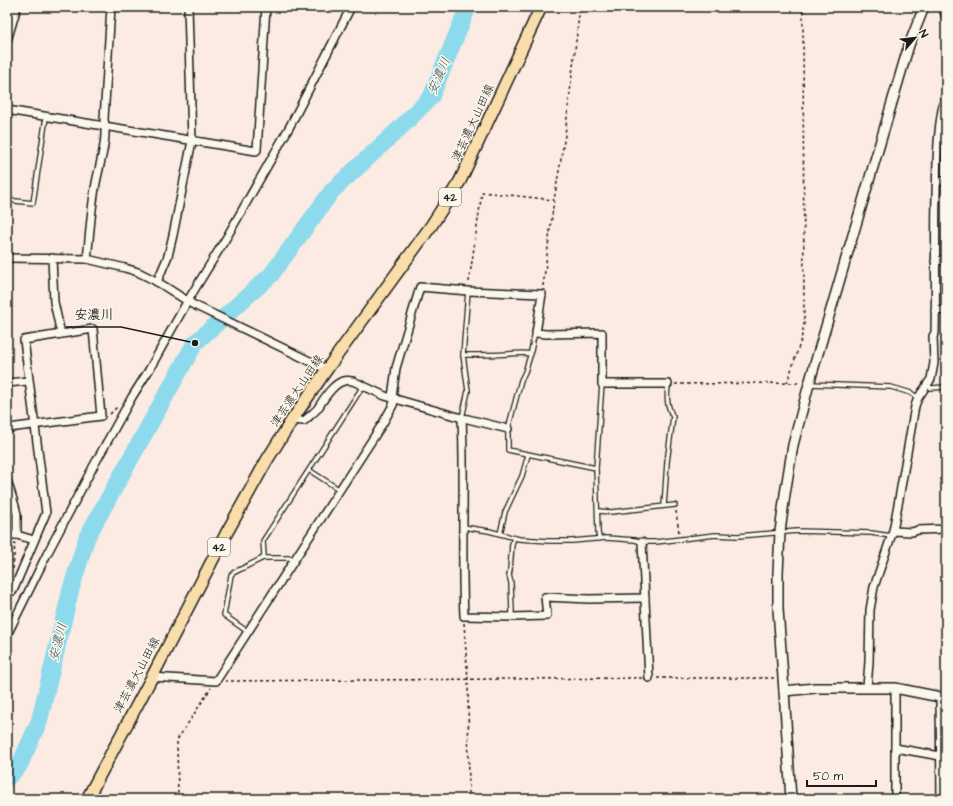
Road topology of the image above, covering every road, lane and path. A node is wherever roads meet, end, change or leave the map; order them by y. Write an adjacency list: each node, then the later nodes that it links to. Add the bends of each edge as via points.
1 (17, 7): 10 (street)
2 (111, 7): 14 (street)
3 (188, 7): 15 (street)
4 (266, 7): 15 (street, via 256,152)
5 (351, 7): 28 (street, via 290,126)
6 (541, 7): 35 (main road, 津芸濃大山田線 / 42, via 457,186 431,226)
7 (580, 7): 19 (path, via 565,135)
8 (803, 7): 38 (path, via 804,324)
9 (924, 7): 41 (street, via 909,45)
10 (7, 41)
11 (946, 92): 16 (street, via 940,122)
12 (7, 110): 13 (street)
13 (46, 117): 14 (street); 18 (lane, via 33,203)
14 (105, 127): 15 (street); 22 (street)
15 (192, 141): 25 (street, via 168,256)
16 (937, 181): 17 (street); 24 (street)
17 (946, 181)
18 (7, 200)
19 (554, 200): 26 (path, via 482,192); 27 (path)
20 (7, 258): 21 (street)
21 (52, 258): 22 (street); 32 (street, via 54,302)
22 (87, 259): 25 (street, via 138,272)
23 (946, 260): 24 (street)
24 (935, 261): 30 (street)
25 (157, 282): 28 (street)
26 (468, 291): 27 (street); 34 (lane); 45 (street, via 420,287 396,368)
27 (542, 294): 31 (street)
28 (189, 303): 35 (street); 80 (street, via 93,467)
29 (946, 310): 30 (street)
30 (935, 311): 42 (street, via 934,363)
31 (536, 333): 33 (lane); 39 (street, via 602,333)
32 (61, 334): 36 (street, via 24,340); 49 (street, via 93,329 101,416)
33 (531, 354): 34 (lane); 51 (lane)
34 (463, 355): 47 (lane, via 468,391)
35 (324, 368): 48 (main road, 津芸濃大山田線 / 42)
36 (28, 381): 37 (street); 49 (street)
37 (7, 383)
38 (787, 383): 40 (path); 41 (path)
39 (602, 384): 40 (street); 53 (lane)
40 (668, 384): 58 (lane, via 667,401 673,417)
41 (809, 384): 46 (lane, via 891,387); 62 (street, via 793,445)
42 (927, 385): 44 (lane, via 931,388); 46 (street)
43 (363, 386): 45 (street); 48 (street, via 353,381 342,381 336,384 318,408 304,421); 54 (lane)
44 (946, 387)
45 (394, 398): 47 (street); 56 (street, via 383,423)
46 (918, 398): 64 (street)
47 (462, 418): 51 (street); 60 (street)
48 (292, 420): 81 (main road, 津芸濃大山田線 / 42, via 226,532)
49 (34, 426): 50 (street); 70 (street, via 46,513)
50 (7, 429)
51 (508, 429): 52 (lane, via 508,450)
52 (528, 455): 53 (lane); 63 (lane, via 522,476 505,512)
53 (596, 468): 59 (lane)
54 (309, 470): 56 (lane); 72 (lane, via 263,541)
55 (7, 480): 66 (street, via 17,514)
56 (340, 490): 73 (street)
57 (675, 505): 58 (lane); 69 (path)
58 (664, 506): 59 (lane)
59 (598, 511): 68 (lane)
60 (462, 527): 63 (lane); 77 (street)
61 (946, 529): 64 (street)
62 (780, 532): 64 (lane); 69 (lane); 83 (street, via 778,609)
63 (500, 534): 67 (lane)
64 (892, 534): 86 (street, via 874,587 870,610)
65 (7, 535): 66 (street)
66 (16, 535): 70 (street); 74 (path, via 13,575)
67 (514, 538): 68 (lane, via 572,541); 78 (lane, via 509,575)
68 (599, 539): 71 (lane)
69 (680, 539): 71 (lane)
70 (34, 540): 74 (street)
71 (642, 542): 76 (street)
72 (263, 558): 73 (lane); 79 (lane, via 230,577 224,615)
73 (294, 560): 79 (street)
74 (15, 585): 75 (street, via 12,591)
75 (7, 591)
76 (645, 598): 78 (street, via 545,597 546,616); 82 (street)
77 (464, 616): 78 (street); 84 (path)
78 (511, 616)
79 (248, 632): 85 (street)
80 (7, 635)
81 (152, 677): 85 (street); 92 (main road, 津芸濃大山田線 / 42)
82 (649, 678): 83 (path); 84 (path)
83 (783, 678): 88 (street)
84 (468, 680): 85 (path); 94 (path)
85 (216, 681): 93 (path, via 177,740)
86 (867, 687): 87 (street); 88 (street)
87 (895, 688): 89 (street); 90 (street)
88 (784, 691): 95 (street)
89 (943, 697): 91 (street)
90 (895, 748): 91 (street); 96 (street)
91 (943, 757): 97 (street)
92 (87, 799)
93 (178, 799)
94 (469, 799)
95 (791, 799)
96 (895, 799)
97 (941, 799)

